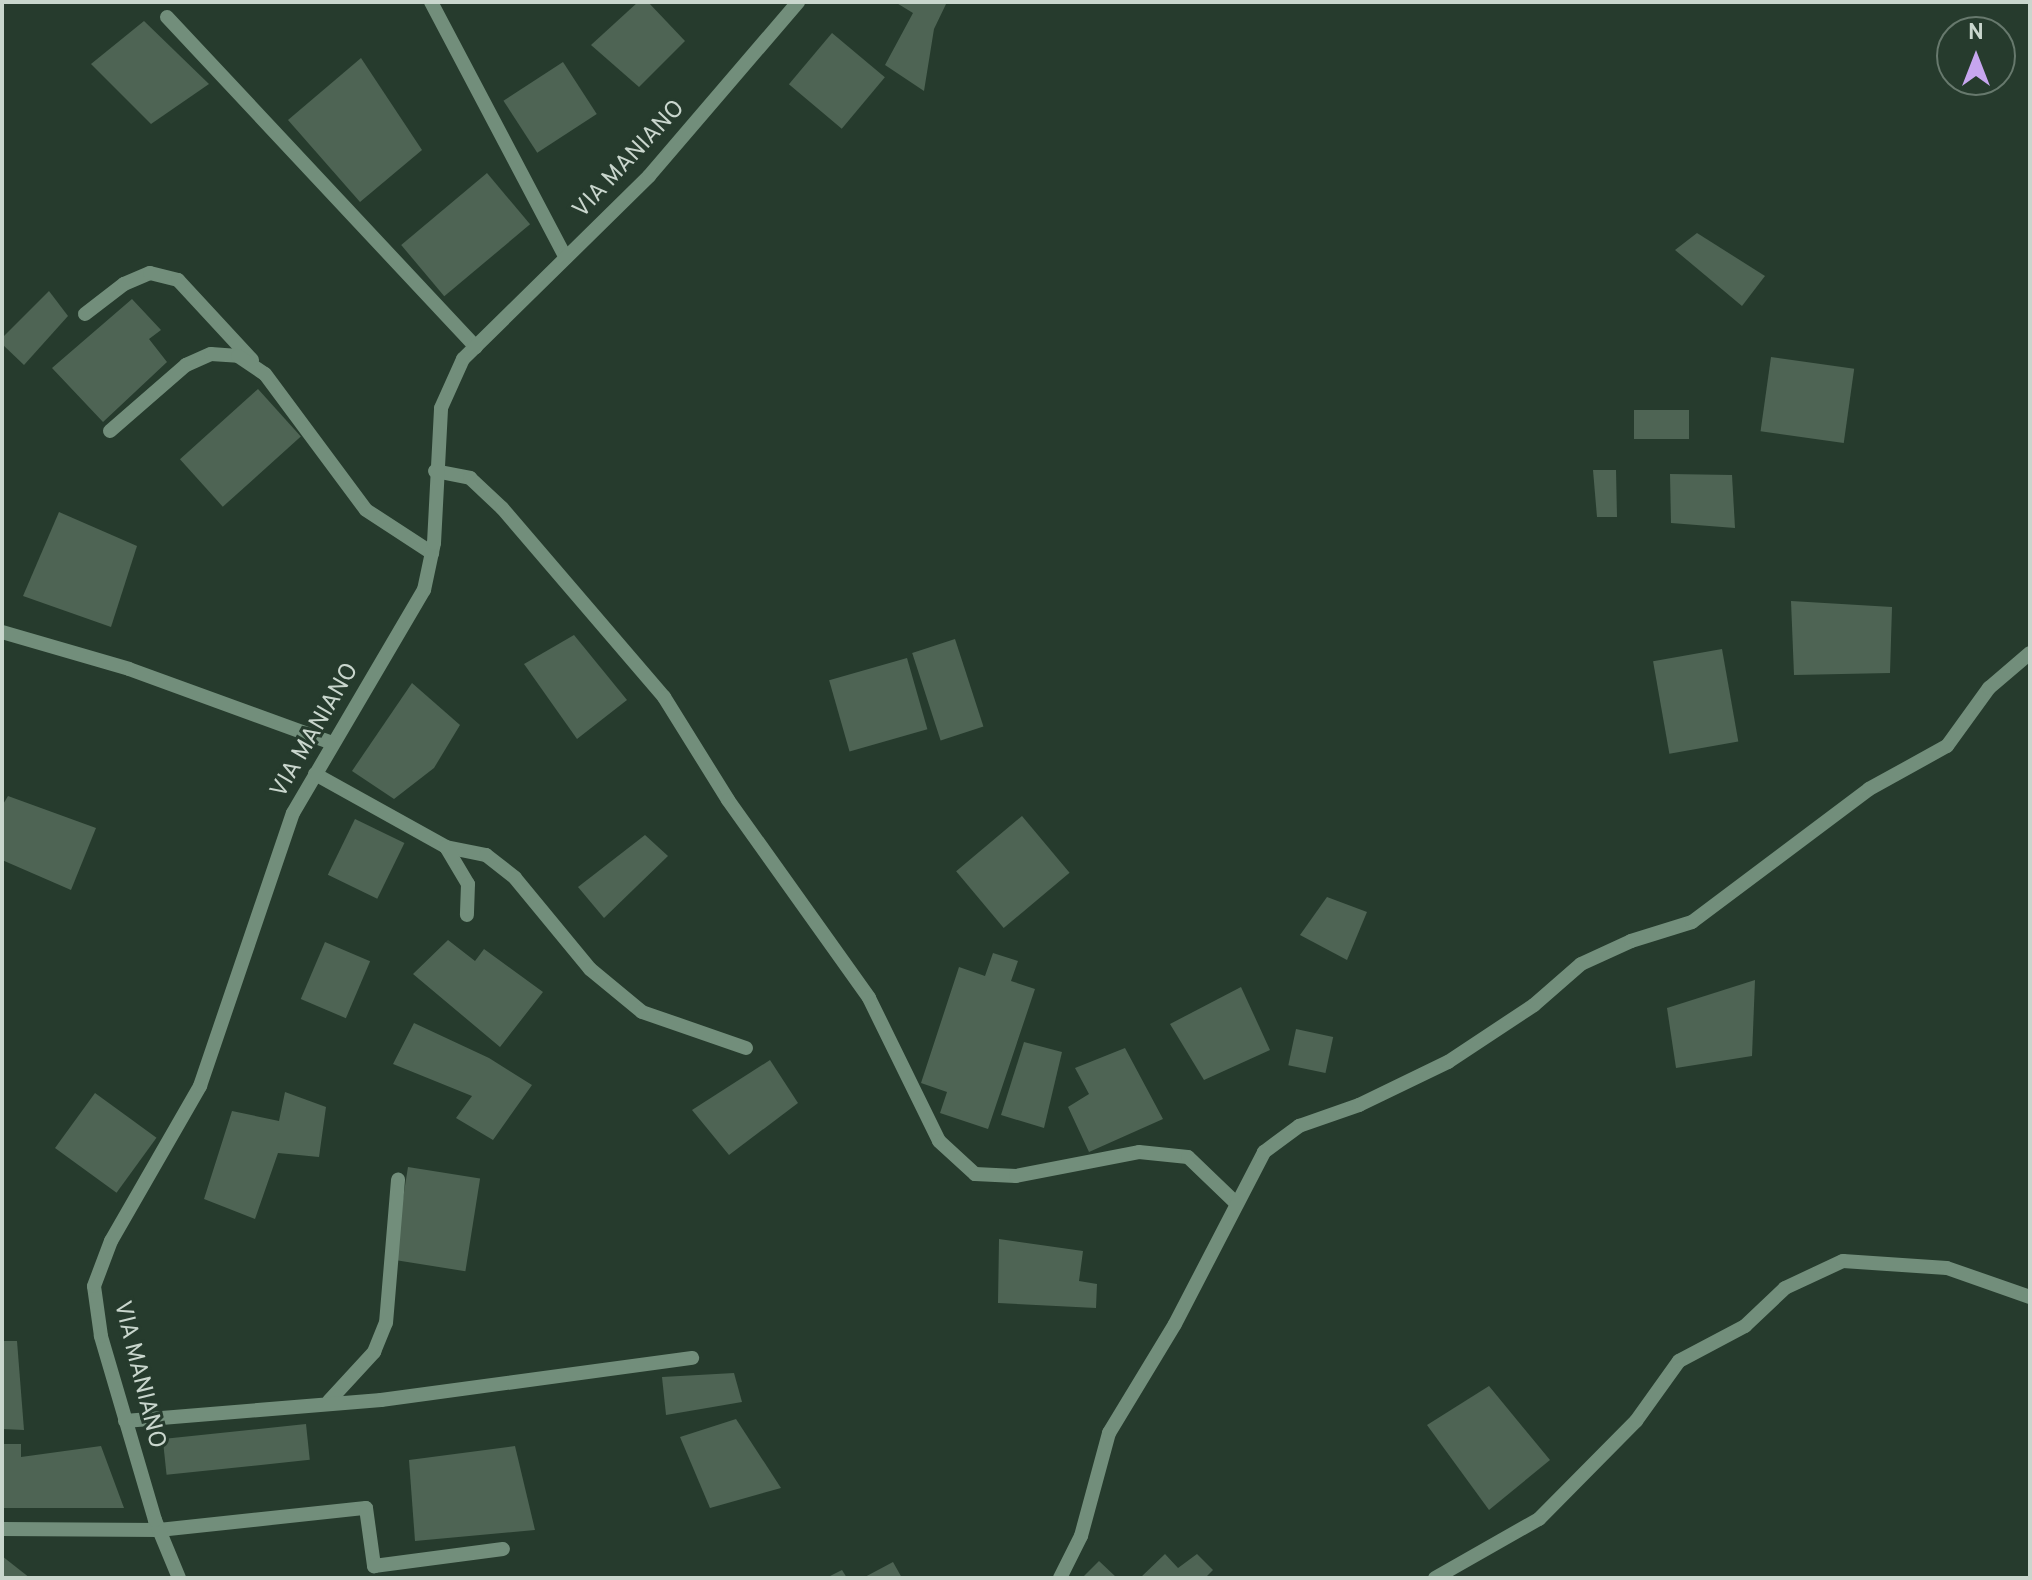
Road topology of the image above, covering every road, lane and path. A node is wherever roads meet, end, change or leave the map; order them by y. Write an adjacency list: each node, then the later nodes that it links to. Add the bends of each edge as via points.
1 (431, 2): 4 (street)
2 (798, 2): 4 (street, VIA MANIANO, via 649,176)
3 (167, 17): 6 (street)
4 (566, 258): 6 (street, VIA MANIANO)
5 (85, 314): 7 (street, via 124,284 150,273 178,280)
6 (476, 347): 9 (street, VIA MANIANO, via 463,359 441,408)
7 (265, 374): 8 (street, via 238,356 211,354 186,365); 10 (street, via 366,510)
8 (110, 431)
9 (435, 471): 10 (street, VIA MANIANO); 19 (street, via 470,478 502,508 664,697 728,800 869,998 939,1141 975,1174 1016,1176 1139,1152 1188,1157)
10 (432, 553): 13 (street, VIA MANIANO, via 424,590)
11 (2, 632): 13 (street, via 129,669)
12 (2030, 653): 19 (street, via 1989,688 1947,746 1858,797 1692,922 1581,964 1534,1005 1448,1062 1359,1105 1299,1126 1264,1152)
13 (332, 743): 14 (street, VIA MANIANO)
14 (315, 774): 15 (street); 23 (street, VIA MANIANO, via 293,813 200,1086 111,1241 94,1286 101,1336)
15 (446, 847): 16 (street, via 468,884); 17 (street, via 486,855 515,878 590,969 642,1012)
16 (467, 915)
17 (746, 1048)
18 (398, 1180): 22 (street, via 386,1323 374,1352)
19 (1236, 1203): 28 (street, via 1175,1324 1109,1433 1081,1536)
20 (2030, 1297): 29 (street, via 1947,1268 1843,1261 1800,1281 1745,1326 1679,1361 1636,1421 1539,1519)
21 (692, 1358): 22 (street, via 381,1400)
22 (329, 1401): 23 (street)
23 (125, 1421): 25 (street, VIA MANIANO)
24 (2, 1529): 25 (street)
25 (159, 1530): 26 (street, via 366,1508 374,1566); 27 (street, VIA MANIANO)
26 (503, 1549)
27 (179, 1578)
28 (1060, 1578)
29 (1435, 1578)

